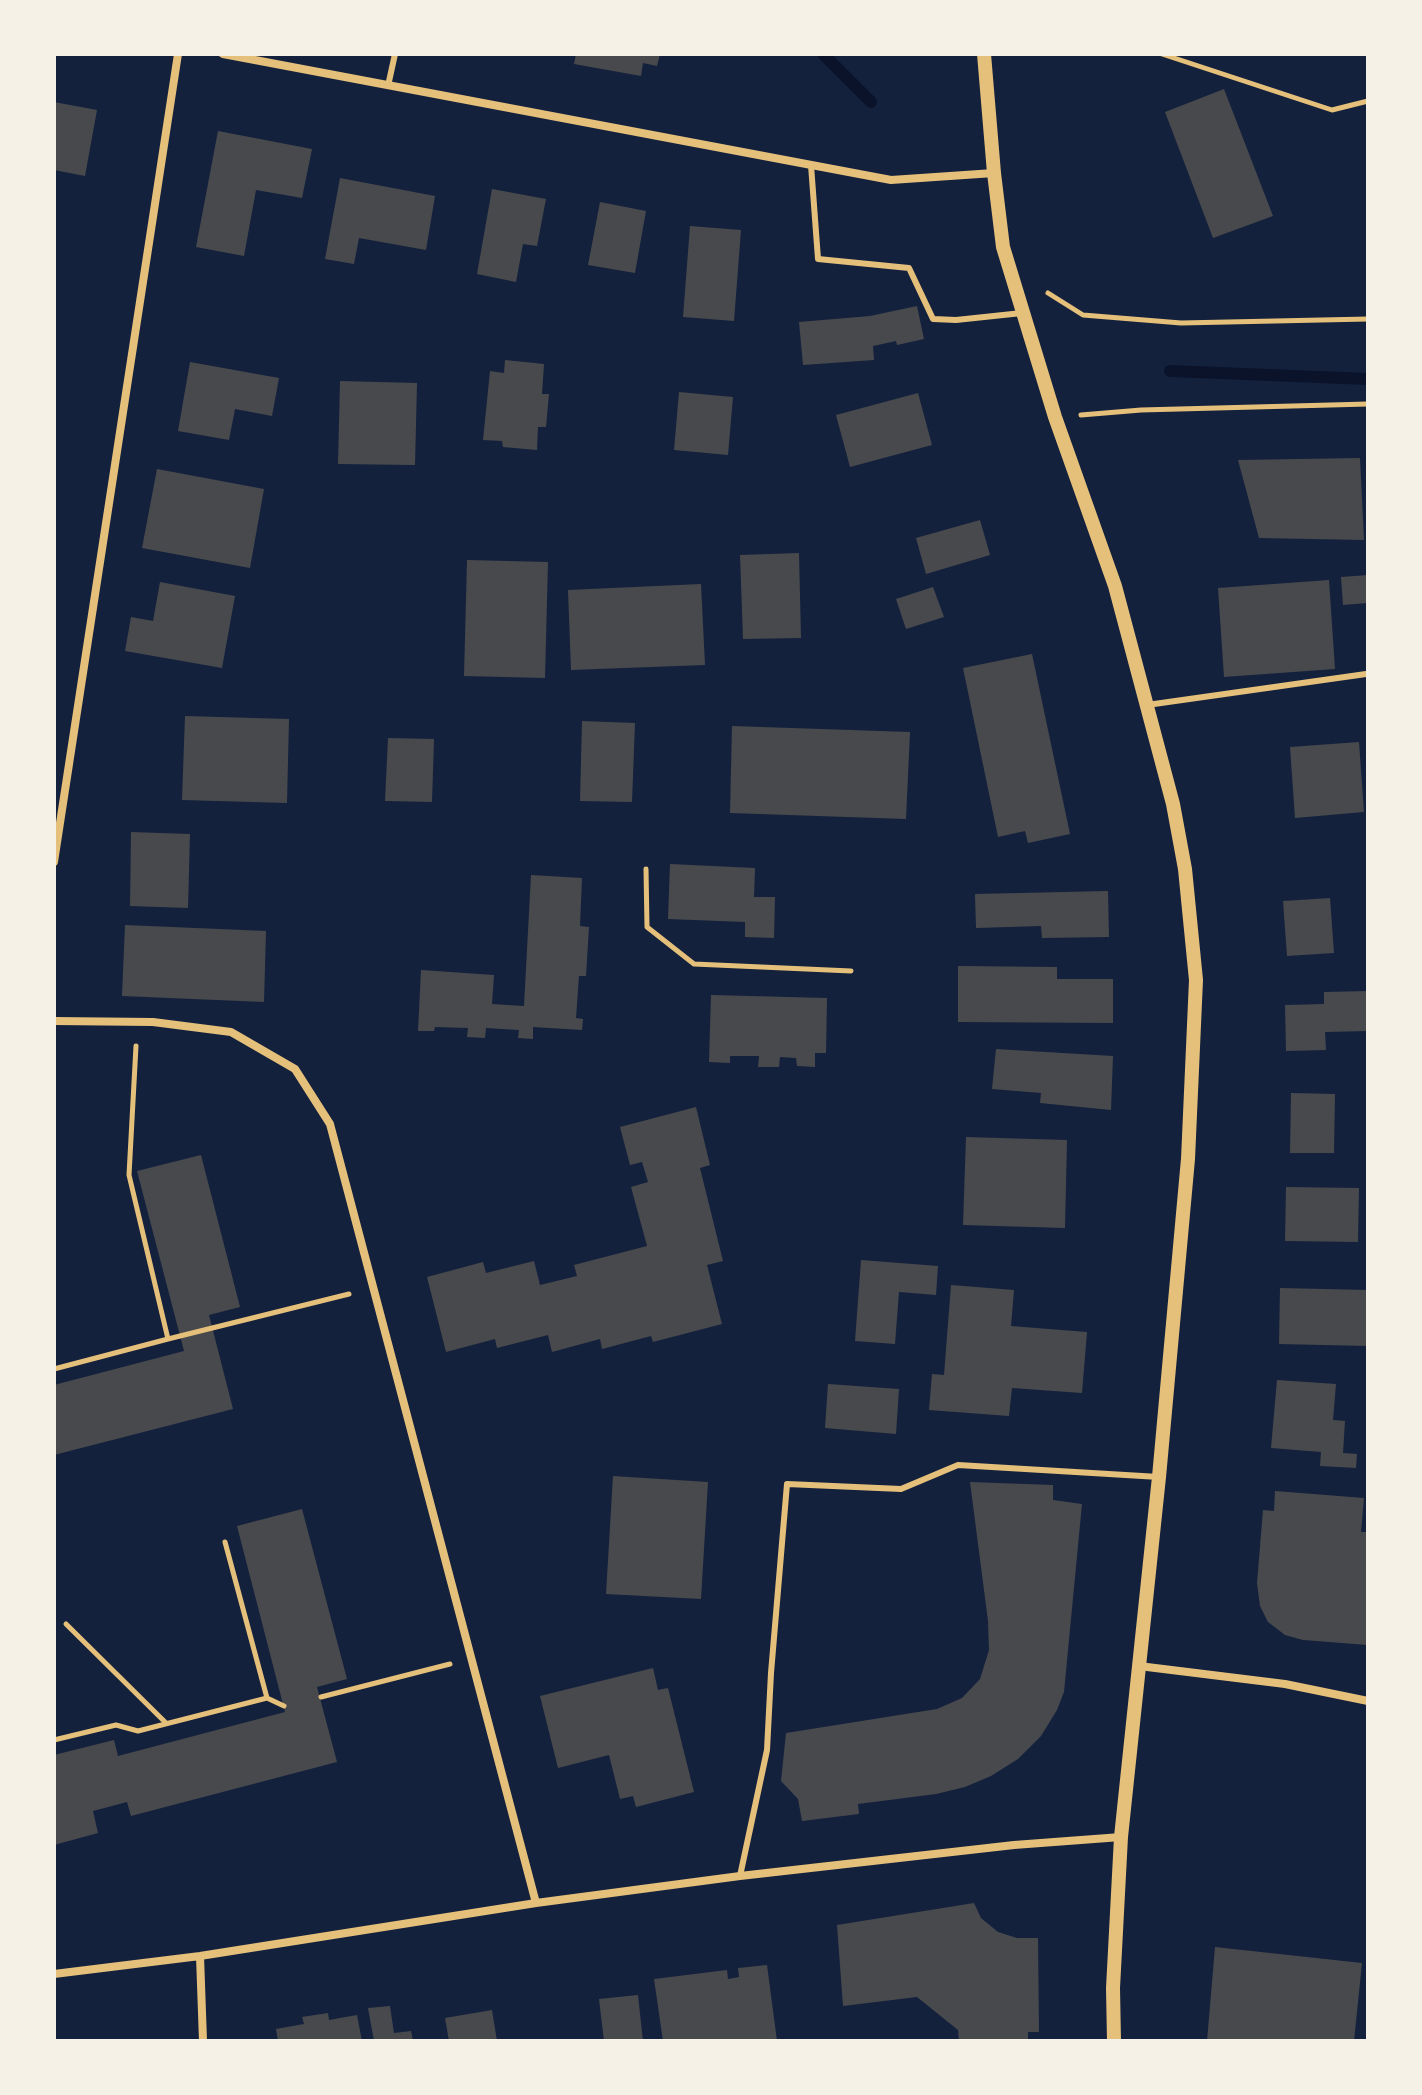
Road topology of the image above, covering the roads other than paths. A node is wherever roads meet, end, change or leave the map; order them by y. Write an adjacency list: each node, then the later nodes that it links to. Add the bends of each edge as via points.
1 (178, 54): 11 (street)
2 (223, 54): 5 (street)
3 (395, 54): 5 (lane)
4 (984, 54): 7 (street)
5 (388, 86): 6 (street)
6 (811, 165): 7 (street, via 891,180); 8 (lane, via 818,259 909,268 933,319)
7 (994, 173): 8 (street, via 1003,247)
8 (1022, 313): 10 (street, via 1115,586)
9 (1366, 674): 10 (lane)
10 (1147, 705): 13 (street, via 1185,869 1196,980 1188,1159)
11 (54, 862)
12 (54, 1021): 18 (street, via 137,1022 231,1032 295,1069 330,1124)
13 (1159, 1477): 14 (street); 17 (lane, via 958,1465 901,1489 787,1484 767,1750)
14 (1139, 1666): 15 (street, via 1285,1684); 16 (street)
15 (1368, 1701)
16 (1121, 1837): 17 (street); 22 (street)
17 (740, 1876): 18 (street)
18 (536, 1903): 19 (street)
19 (200, 1956): 20 (street); 21 (street)
20 (54, 1974)
21 (203, 2041)
22 (1114, 2041)

